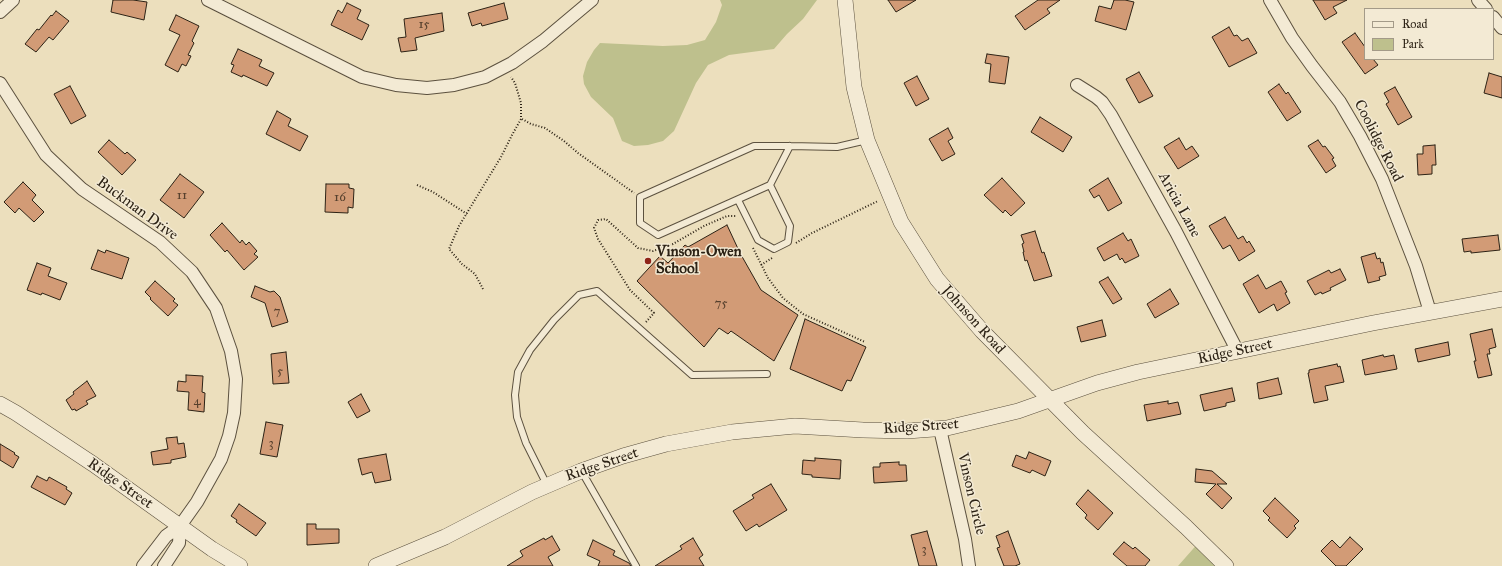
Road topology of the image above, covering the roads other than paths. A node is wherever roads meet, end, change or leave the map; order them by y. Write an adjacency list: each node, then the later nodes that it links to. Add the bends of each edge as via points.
1 (13, 0): 8 (street)
2 (208, 0): 3 (street, via 362,76 396,85 427,88 454,85 484,77 512,63)
3 (592, 0)
4 (845, 0): 13 (street, Johnson Road, via 854,87)
5 (1270, 0): 18 (street, Coolidge Road, via 1292,38 1340,102 1360,136 1382,179 1416,266)
6 (1478, 0): 7 (street)
7 (1485, 8)
8 (0, 12)
9 (1494, 18): 10 (street)
10 (1502, 28)
11 (0, 83): 26 (street, Buckman Drive, via 46,156 82,189 160,242 192,272 216,308 231,351 236,379 234,412 230,436 221,459)
12 (1077, 85): 19 (street, Aricia Lane, via 1102,102 1111,115 1176,232)
13 (866, 140): 14 (lane, via 838,147); 21 (street, Johnson Road, via 901,222 937,279 982,331)
14 (790, 146): 15 (lane); 16 (lane, via 754,146 640,197 640,223 658,235)
15 (770, 185): 16 (lane); 16 (lane, via 790,226 788,242 774,249 758,240)
16 (738, 200)
17 (1502, 299): 18 (street, Ridge Street)
18 (1430, 312): 19 (street, Ridge Street)
19 (1238, 352): 21 (street, Ridge Street, via 1097,382)
20 (767, 374): 25 (lane, via 692,375 597,291 579,295 554,320 530,350 518,372 515,395 517,417 526,443)
21 (1049, 400): 23 (street, Ridge Street, via 1018,411); 33 (street, Johnson Road)
22 (0, 404): 26 (street, Ridge Street, via 93,464)
23 (940, 428): 24 (street, Ridge Street, via 907,431 795,426 732,432 666,444); 32 (street, Vinson Circle)
24 (581, 471): 25 (street, Ridge Street); 31 (lane)
25 (547, 485): 30 (street, Ridge Street, via 445,537)
26 (180, 526): 27 (street, via 166,536); 28 (street, via 179,543); 29 (street, Ridge Street)
27 (143, 566)
28 (164, 566)
29 (240, 566)
30 (376, 566)
31 (636, 566)
32 (969, 566)
33 (1226, 566)

